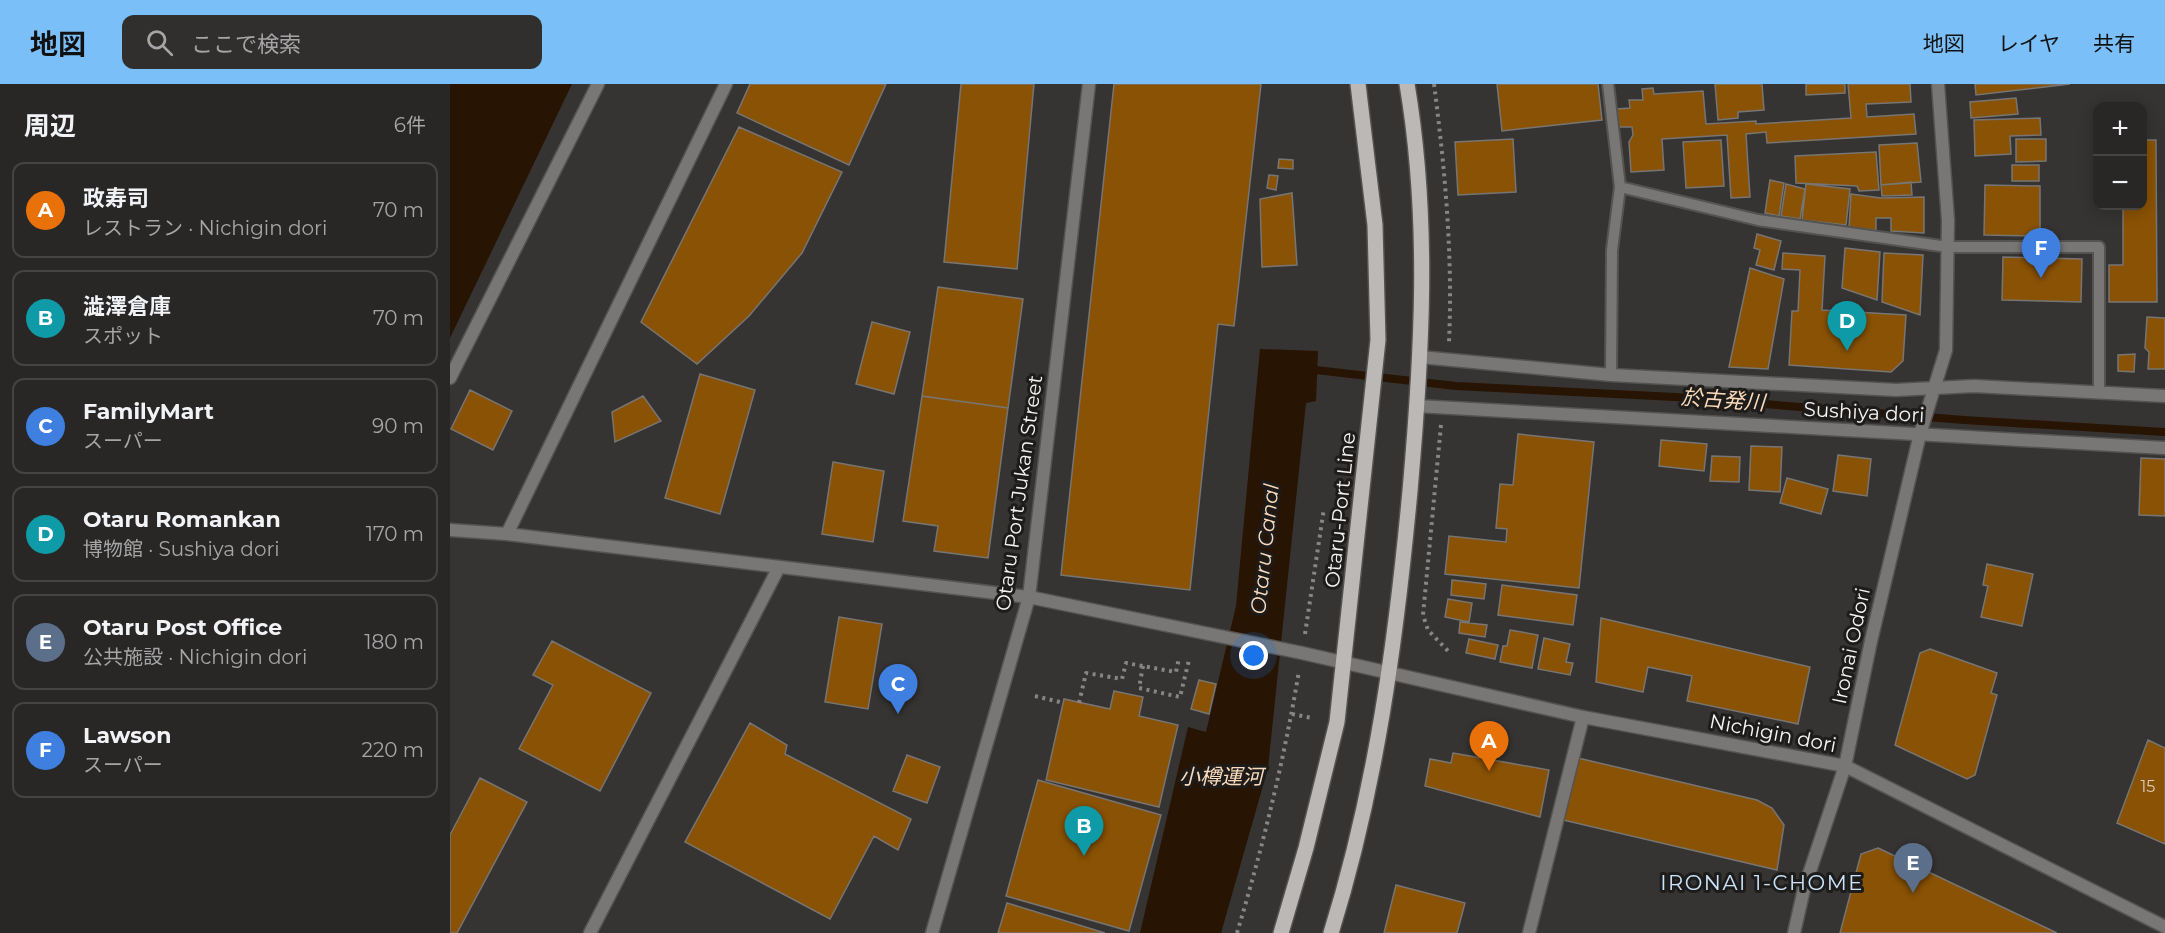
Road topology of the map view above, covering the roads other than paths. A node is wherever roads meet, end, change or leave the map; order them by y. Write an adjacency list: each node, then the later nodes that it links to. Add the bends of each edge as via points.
1 (598, 84): 11 (street)
2 (726, 84): 20 (street)
3 (1089, 84): 22 (street, Otaru Port Jukan Street)
4 (1358, 84): 23 (main road, Otaru-Port Line, via 1375,225 1378,340)
5 (1407, 84): 10 (main road, via 1424,245)
6 (1608, 84): 8 (lane)
7 (1938, 84): 9 (street, Ironai Odori)
8 (1620, 187): 9 (lane, via 1758,220); 12 (lane, via 1612,250)
9 (1948, 247): 13 (street, Ironai Odori, via 1946,350); 14 (lane, via 2099,247)
10 (1420, 357): 12 (street, Sushiya dori); 16 (main road)
11 (452, 370)
12 (1611, 375): 13 (street, Sushiya dori, via 1896,390)
13 (1935, 388): 14 (street, Sushiya dori); 17 (street, Ironai Odori)
14 (2099, 392): 15 (street, Sushiya dori)
15 (2165, 396)
16 (1417, 406): 17 (street, Sushiya dori); 24 (main road, via 1398,621)
17 (1920, 434): 18 (street, Sushiya dori); 26 (street, Ironai Odori, via 1870,641)
18 (2165, 448)
19 (450, 530): 20 (street, Nichigin dori)
20 (507, 534): 21 (street, Nichigin dori)
21 (779, 567): 22 (street, Nichigin dori); 28 (street)
22 (1029, 597): 23 (street, Nichigin dori); 29 (street, Otaru Port Jukan Street)
23 (1344, 663): 24 (street, Nichigin dori); 30 (main road, Otaru-Port Line, via 1337,722)
24 (1389, 673): 25 (street, Nichigin dori); 31 (main road, via 1354,860)
25 (1583, 717): 26 (street, Nichigin dori); 32 (street)
26 (1845, 766): 27 (street, Nichigin dori); 33 (street, Ironai Odori, via 1804,889)
27 (2165, 927)
28 (590, 933)
29 (932, 933)
30 (1281, 933)
31 (1331, 933)
32 (1528, 933)
33 (1794, 933)

